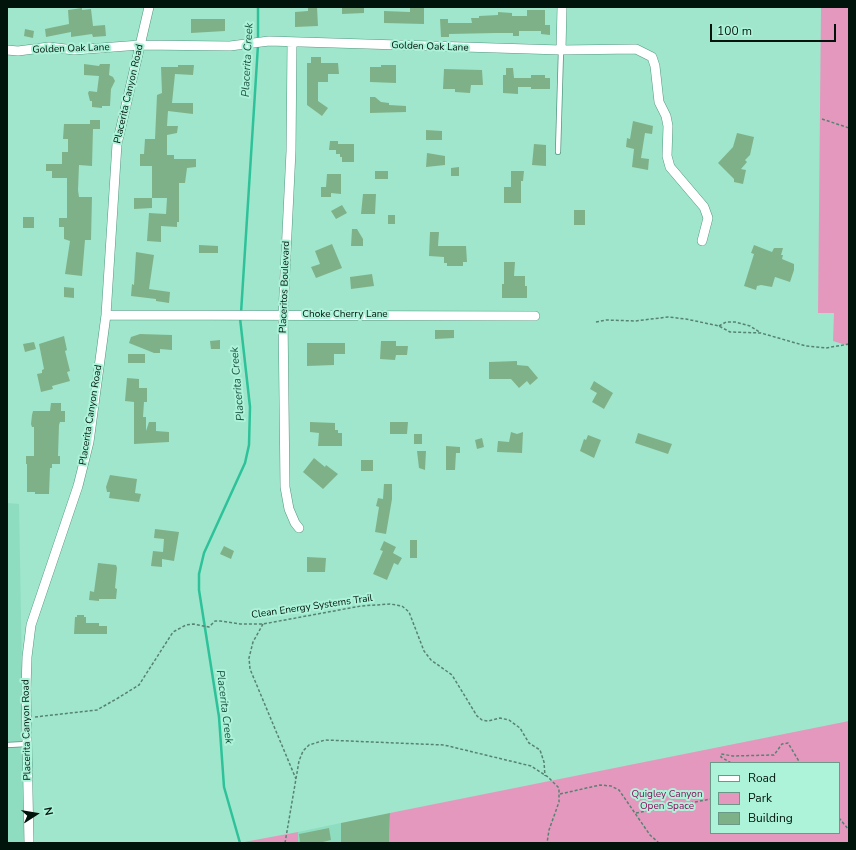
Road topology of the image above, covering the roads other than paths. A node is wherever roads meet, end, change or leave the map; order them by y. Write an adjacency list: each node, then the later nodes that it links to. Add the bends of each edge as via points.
1 (149, 7): 4 (street, Placerita Canyon Road)
2 (562, 7): 6 (street)
3 (292, 43): 4 (street, Golden Oak Lane, via 269,41 230,46); 6 (street, Golden Oak Lane); 10 (street, Placeritos Boulevard, via 291,151)
4 (140, 45): 5 (street, Golden Oak Lane, via 74,50 49,47); 9 (street, Placerita Canyon Road, via 117,144)
5 (7, 50)
6 (561, 50): 7 (lane); 8 (street, Golden Oak Lane, via 636,49 652,57 659,102 668,126 667,156 670,166 704,207 708,218)
7 (558, 152)
8 (702, 241)
9 (106, 315): 10 (street, Choke Cherry Lane); 13 (street, Placerita Canyon Road, via 85,460 31,625 27,657)
10 (283, 315): 11 (street, Choke Cherry Lane); 12 (street, Placeritos Boulevard, via 285,487 289,509)
11 (536, 316)
12 (299, 528)
13 (27, 744): 14 (lane); 15 (street, Placerita Canyon Road)
14 (7, 745)
15 (29, 843)

